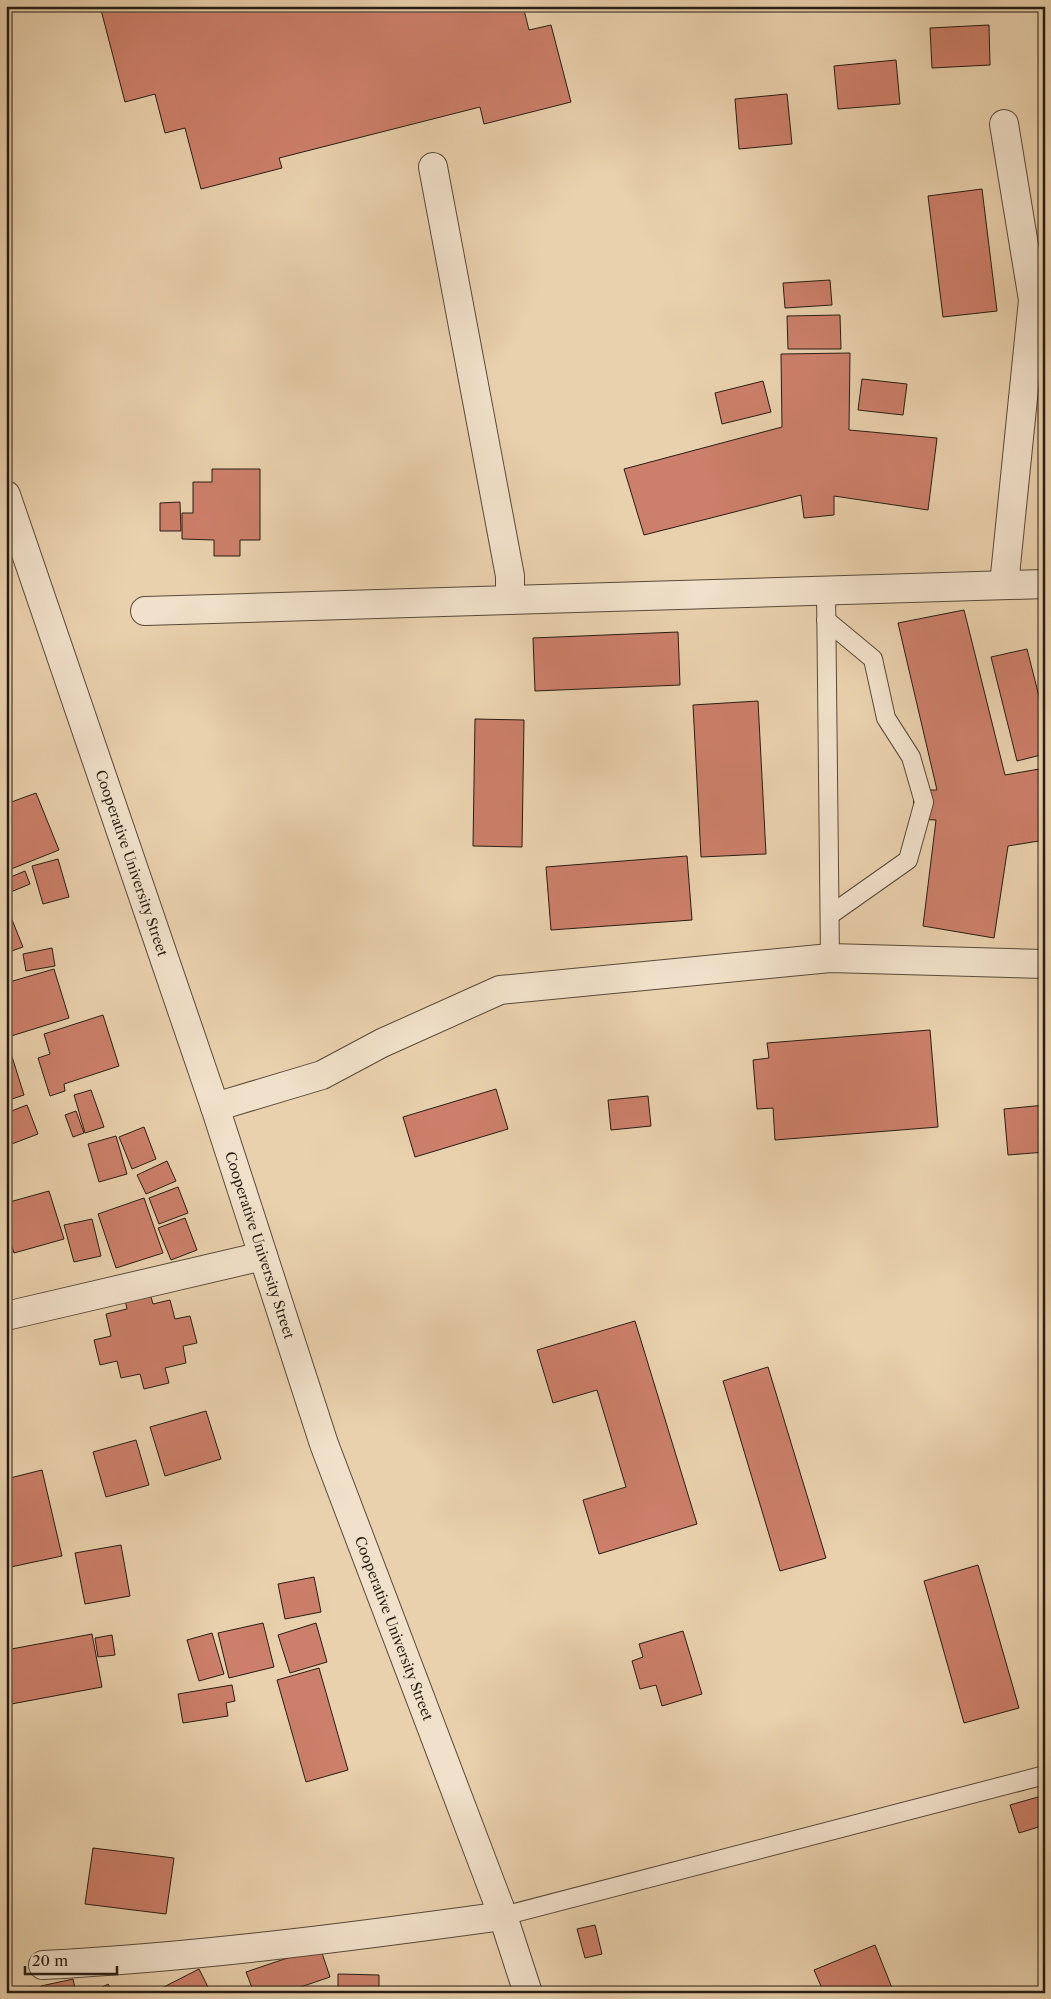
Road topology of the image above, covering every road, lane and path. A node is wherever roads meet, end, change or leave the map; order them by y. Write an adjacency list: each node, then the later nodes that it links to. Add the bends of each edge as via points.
1 (1004, 124): 5 (street, via 1033,300)
2 (433, 167): 7 (street, via 510,576)
3 (6, 495): 13 (street, Cooperative University Street)
4 (1045, 584): 5 (street)
5 (1004, 585): 6 (street)
6 (826, 590): 7 (street); 9 (lane)
7 (510, 600): 8 (street)
8 (144, 612)
9 (826, 620): 10 (lane); 10 (lane, via 873,659 886,718 911,757 924,802 908,860)
10 (830, 915): 11 (lane)
11 (830, 958): 12 (street); 13 (street, via 500,990 382,1043 322,1075)
12 (1045, 964)
13 (216, 1106): 14 (street, Cooperative University Street)
14 (263, 1256): 15 (street); 17 (street, Cooperative University Street, via 324,1444)
15 (6, 1316)
16 (1045, 1775): 17 (lane)
17 (503, 1916): 18 (street, via 323,1940); 19 (street, Cooperative University Street)
18 (43, 1965)
19 (528, 1993)

